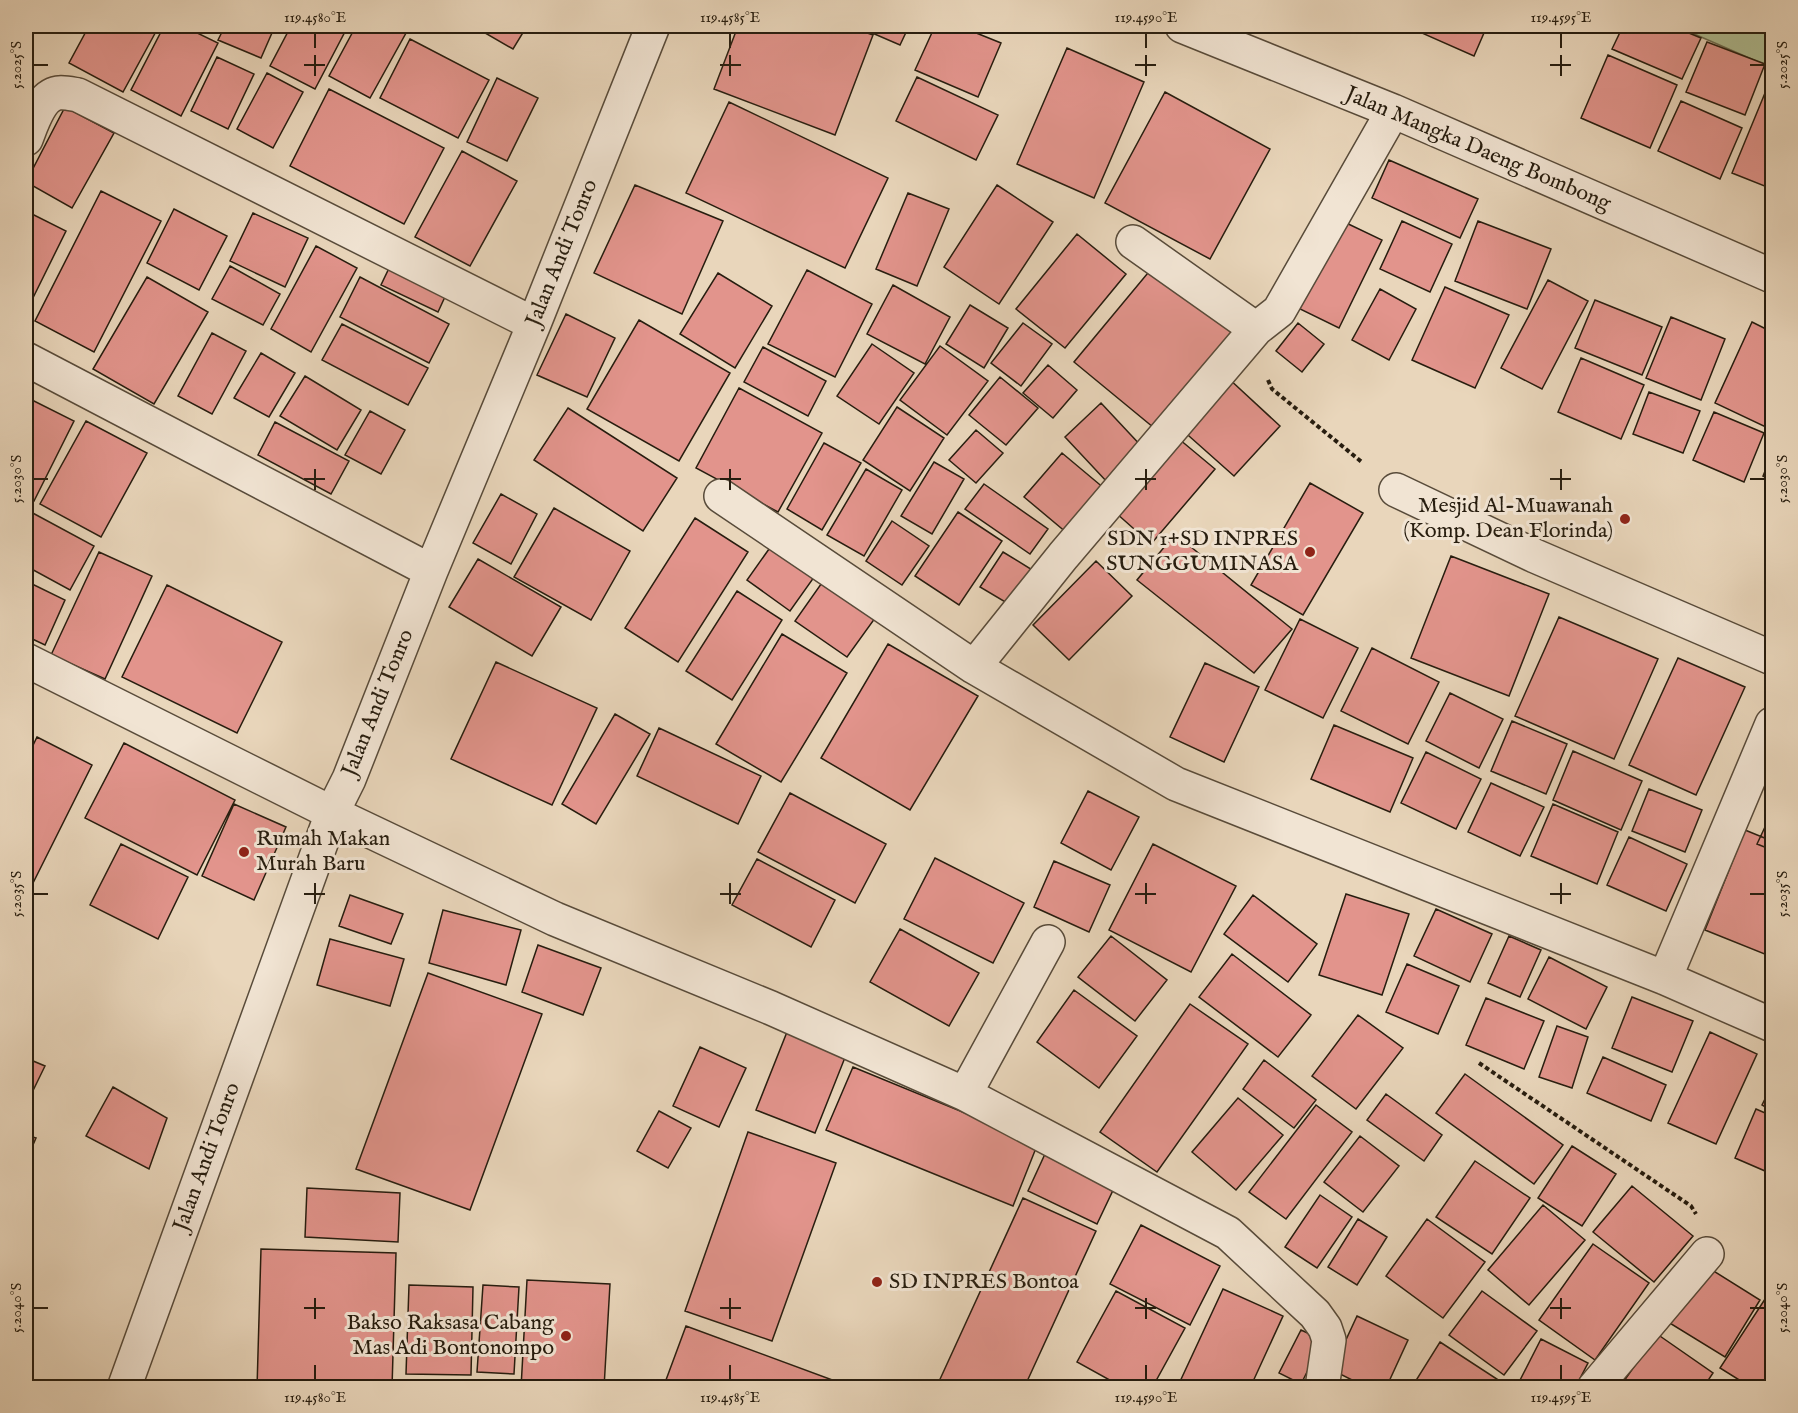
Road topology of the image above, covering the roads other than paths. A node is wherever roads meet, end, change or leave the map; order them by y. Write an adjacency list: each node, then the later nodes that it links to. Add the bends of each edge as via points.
1 (653, 26): 7 (street, Jalan Andi Tonro)
2 (1182, 26): 3 (street, Jalan Mangka Daeng Bombong)
3 (1393, 111): 6 (street, Jalan Mangka Daeng Bombong); 8 (street, via 1279,311)
4 (26, 139): 7 (street, via 39,109 49,97 59,92 78,95)
5 (1133, 242): 8 (street)
6 (1773, 276)
7 (534, 324): 12 (street, Jalan Andi Tonro)
8 (1256, 329): 15 (street)
9 (26, 359): 12 (street)
10 (1396, 490): 13 (street, via 1535,556)
11 (721, 496): 15 (street)
12 (431, 571): 17 (street, Jalan Andi Tonro)
13 (1773, 658)
14 (26, 660): 17 (street)
15 (974, 667): 19 (street, via 1176,784)
16 (1773, 724): 19 (street)
17 (332, 813): 21 (street, via 555,920 771,1008); 23 (street, Jalan Andi Tonro)
18 (1048, 942): 21 (street)
19 (1665, 978): 20 (street)
20 (1773, 1025)
21 (965, 1094): 24 (street, via 1228,1233 1315,1314 1325,1328 1329,1340)
22 (1707, 1254): 25 (street)
23 (124, 1388)
24 (1322, 1388)
25 (1594, 1388)

